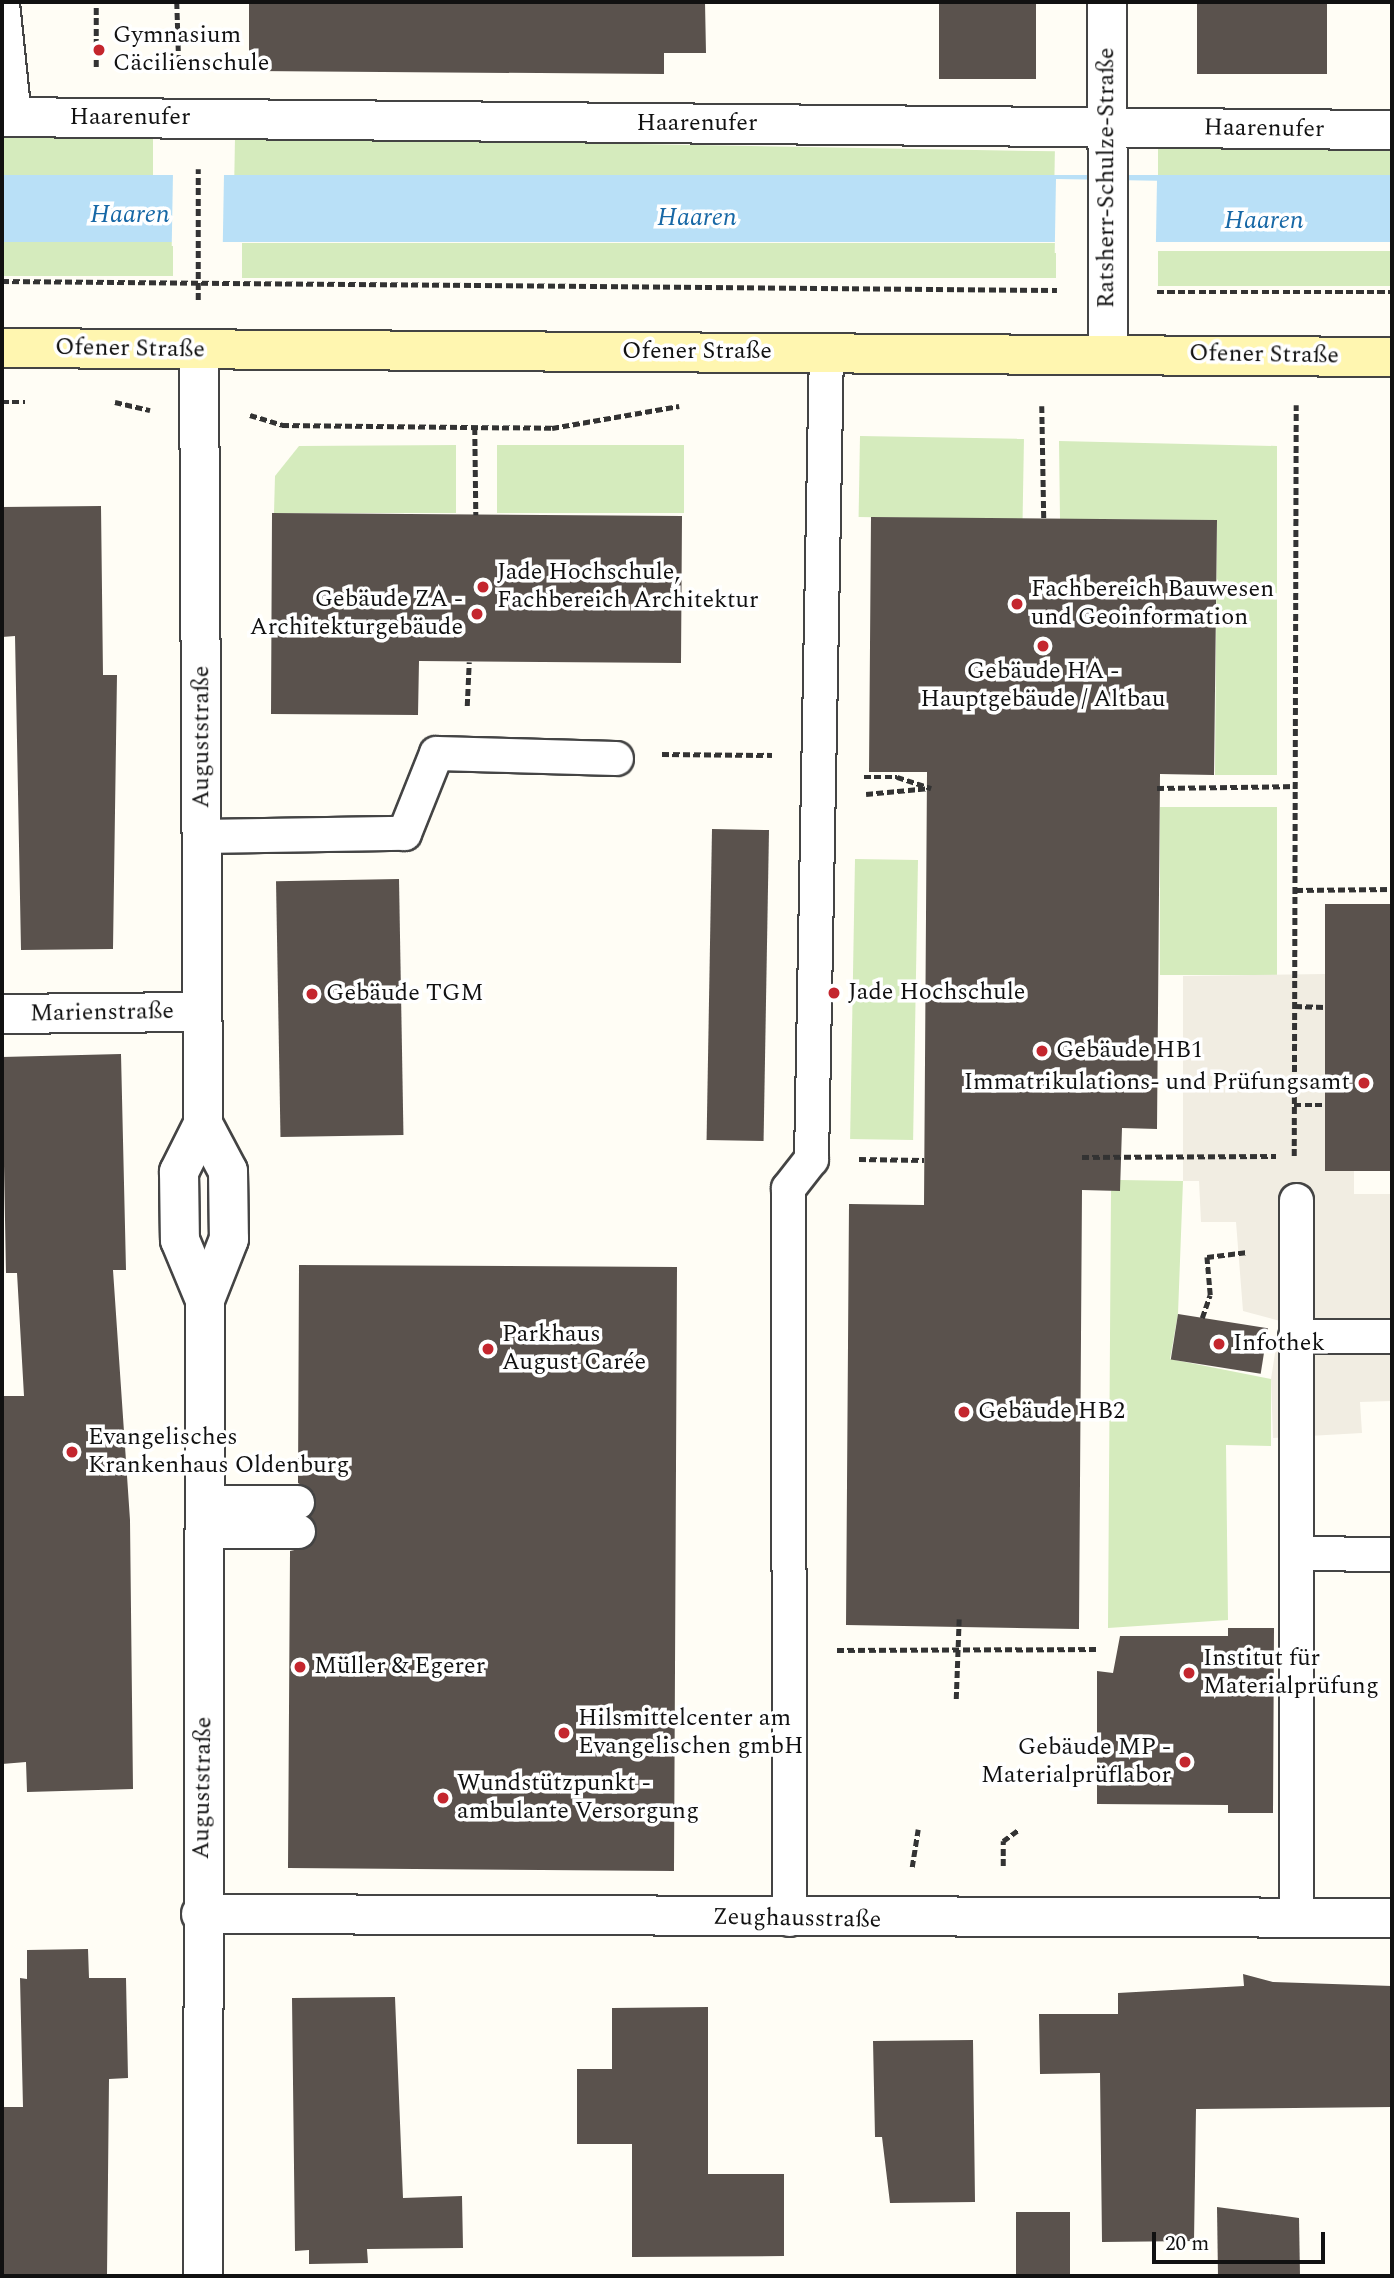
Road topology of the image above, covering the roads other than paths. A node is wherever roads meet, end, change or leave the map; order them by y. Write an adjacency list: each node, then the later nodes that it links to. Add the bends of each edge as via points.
1 (1107, 2): 4 (street, Ratsherr-Schulze-Straße)
2 (2, 3): 3 (lane)
3 (8, 117): 4 (street, Haarenufer)
4 (1107, 127): 5 (street, Haarenufer); 9 (street, Ratsherr-Schulze-Straße)
5 (1392, 130)
6 (2, 348): 7 (main road, Ofener Straße)
7 (199, 350): 8 (main road, Ofener Straße); 12 (street, Auguststraße)
8 (826, 352): 9 (main road, Ofener Straße); 24 (lane, via 810,1159 788,1188)
9 (1108, 354): 10 (main road, Ofener Straße)
10 (1392, 357)
11 (616, 758): 12 (lane, via 436,753 404,833)
12 (202, 836): 13 (street, Auguststraße)
13 (202, 1012): 14 (street, Marienstraße); 18 (street, Auguststraße, via 203,1124 228,1171 229,1239 205,1300)
14 (2, 1014)
15 (1296, 1200): 16 (lane)
16 (1295, 1336): 17 (lane); 20 (lane)
17 (1392, 1336)
18 (208, 1517): 19 (lane); 22 (street, Auguststraße)
19 (298, 1517)
20 (1296, 1553): 21 (lane); 23 (lane)
21 (1392, 1554)
22 (201, 1914): 24 (street, Zeughausstraße); 26 (street, Auguststraße)
23 (1296, 1917): 24 (street, Zeughausstraße); 25 (street, Zeughausstraße)
24 (789, 1919)
25 (1392, 1919)
26 (203, 2276)

